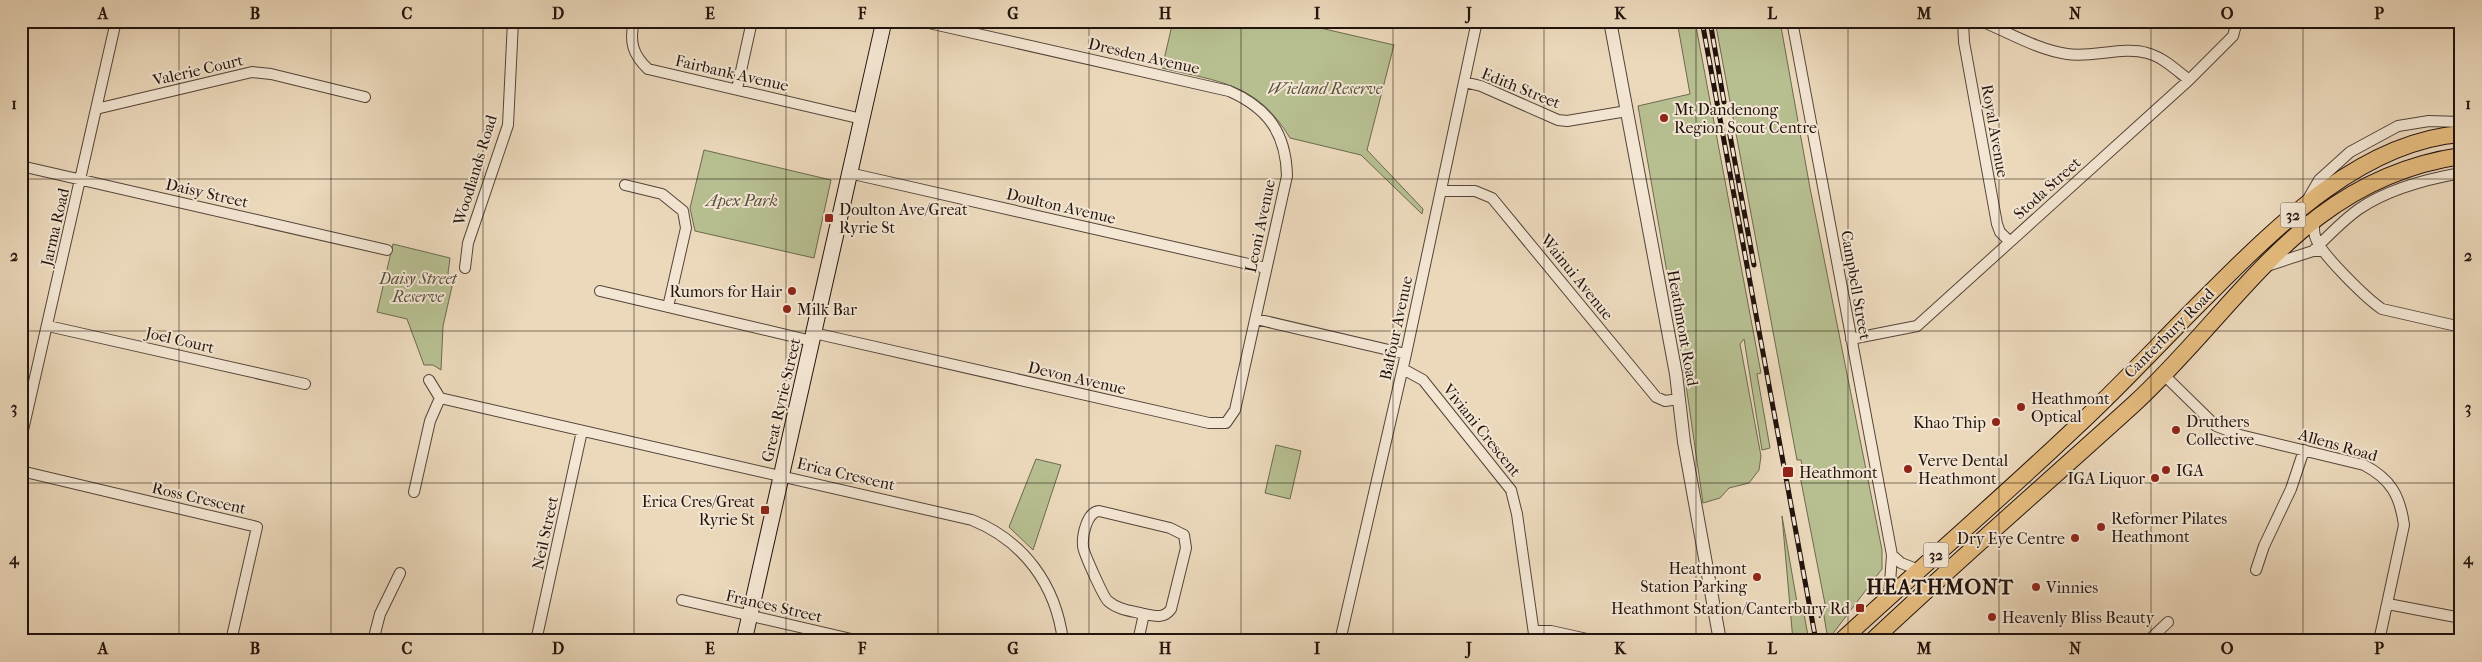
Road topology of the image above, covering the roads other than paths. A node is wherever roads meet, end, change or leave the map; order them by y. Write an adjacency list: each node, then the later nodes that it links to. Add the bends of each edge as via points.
1 (116, 21): 17 (street, Jarma Road)
2 (513, 21): 35 (street, Woodlands Road, via 508,125 468,243)
3 (634, 21): 15 (street, Fairbank Avenue, via 631,40 634,54 648,69)
4 (752, 21): 15 (street)
5 (884, 21): 19 (main road, Great Ryrie Street)
6 (920, 21): 22 (street, Dresden Avenue, via 1229,91 1267,115)
7 (1478, 21): 14 (street, Balfour Avenue)
8 (1610, 21): 18 (street, Heathmont Road)
9 (1792, 21): 44 (street, Campbell Street)
10 (1963, 21): 32 (street, Royal Avenue, via 1965,49 1997,224)
11 (1981, 21): 13 (street, via 2065,54 2148,53)
12 (2237, 21): 13 (street, Stoda Street, via 2234,36)
13 (2189, 80): 32 (street, Stoda Street)
14 (1464, 82): 18 (street, Edith Street, via 1481,86 1558,120); 29 (street, Balfour Avenue)
15 (738, 89): 19 (street, Fairbank Avenue)
16 (365, 97): 17 (street, Valerie Court, via 252,72)
17 (96, 109): 27 (street, Jarma Road)
18 (1627, 111): 52 (street, Heathmont Road)
19 (862, 118): 25 (main road, Great Ryrie Street)
20 (2461, 122): 30 (street, via 2429,121 2398,126 2366,143 2350,152 2319,180)
21 (2461, 134): 30 (main road, Canterbury Road / 32, via 2378,158)
22 (1281, 141): 36 (street, Leoni Avenue, via 1287,160 1286,185)
23 (2461, 156): 31 (main road, Canterbury Road / 32, via 2428,163 2382,179)
24 (21, 166): 27 (street, Daisy Street)
25 (849, 173): 36 (street, Doulton Avenue); 43 (main road, Great Ryrie Street)
26 (2461, 173): 33 (street, via 2424,181 2370,202 2342,222)
27 (81, 180): 34 (street, Daisy Street); 41 (street, Jarma Road)
28 (625, 185): 39 (street, via 662,194 683,211 686,228)
29 (1440, 191): 45 (street, Balfour Avenue); 52 (street, Wainui Avenue, via 1475,191 1492,198 1656,397 1665,401)
30 (2304, 206): 46 (main road, Canterbury Road / 32, via 2238,264)
31 (2314, 219): 33 (street); 37 (main road, Canterbury Road / 32)
32 (2010, 242): 44 (street, Stoda Street, via 1917,326)
33 (2319, 249): 37 (street); 42 (street, via 2382,309)
34 (387, 250)
35 (466, 268)
36 (1266, 268): 40 (street, Leoni Avenue)
37 (2260, 268): 48 (main road, Canterbury Road / 32)
38 (600, 291): 39 (street, Devon Avenue)
39 (668, 307): 43 (street, Devon Avenue)
40 (1256, 319): 43 (street, Devon Avenue, via 1235,410 1230,420 1219,424); 45 (street)
41 (48, 326): 50 (street, Joel Court); 54 (street, Jarma Road)
42 (2461, 327)
43 (813, 337): 57 (main road, Great Ryrie Street)
44 (1851, 338): 61 (street, Campbell Street)
45 (1406, 354): 47 (street, Balfour Avenue)
46 (2145, 358): 48 (main road); 58 (main road, Canterbury Road / 32, via 2074,430)
47 (1403, 369): 72 (street, Viviani Crescent, via 1423,380 1511,490); 82 (street, Balfour Avenue)
48 (2164, 375): 55 (street, Allens Road, via 2216,426); 60 (main road, Canterbury Road / 32)
49 (430, 380): 51 (street)
50 (305, 384)
51 (440, 398): 53 (street, Erica Crescent); 59 (street, via 430,421)
52 (1679, 399): 84 (street, Heathmont Road)
53 (582, 431): 57 (street, Erica Crescent); 77 (street, Neil Street)
54 (21, 438)
55 (2304, 450): 63 (street); 67 (street, Allens Road, via 2364,465 2380,474 2394,490 2402,506 2404,525)
56 (21, 471): 75 (street, Ross Crescent, via 257,527)
57 (782, 475): 69 (main road, Great Ryrie Street); 80 (street, Erica Crescent, via 953,514 997,532 1018,548 1041,576 1053,600)
58 (2011, 486): 60 (main road); 62 (main road, Canterbury Road / 32)
59 (414, 492)
60 (2025, 502): 74 (main road, Canterbury Road / 32)
61 (1892, 555): 62 (street); 65 (street, Campbell Street)
62 (1919, 570): 65 (main road, Canterbury Road / 32)
63 (2256, 570)
64 (400, 573): 76 (street, via 380,614)
65 (1889, 597): 73 (main road, Canterbury Road / 32)
66 (682, 600): 69 (street, Frances Street)
67 (2388, 604): 70 (street); 86 (street, Allens Road)
68 (1144, 614): 68 (street, via 1113,605 1099,590 1097,576 1083,544 1089,516 1093,512 1170,528 1185,537 1186,548 1171,608 1161,616); 81 (street)
69 (750, 616): 78 (main road, Great Ryrie Street); 79 (street, Frances Street)
70 (2461, 618)
71 (2168, 622): 85 (street)
72 (1535, 636): 83 (street, via 1551,631)
73 (1847, 636): 74 (main road)
74 (1874, 640)
75 (231, 641)
76 (373, 641)
77 (536, 641)
78 (744, 641)
79 (860, 641)
80 (1063, 641)
81 (1138, 641)
82 (1340, 641)
83 (1596, 641)
84 (1720, 641)
85 (2148, 641)
86 (2380, 641)

